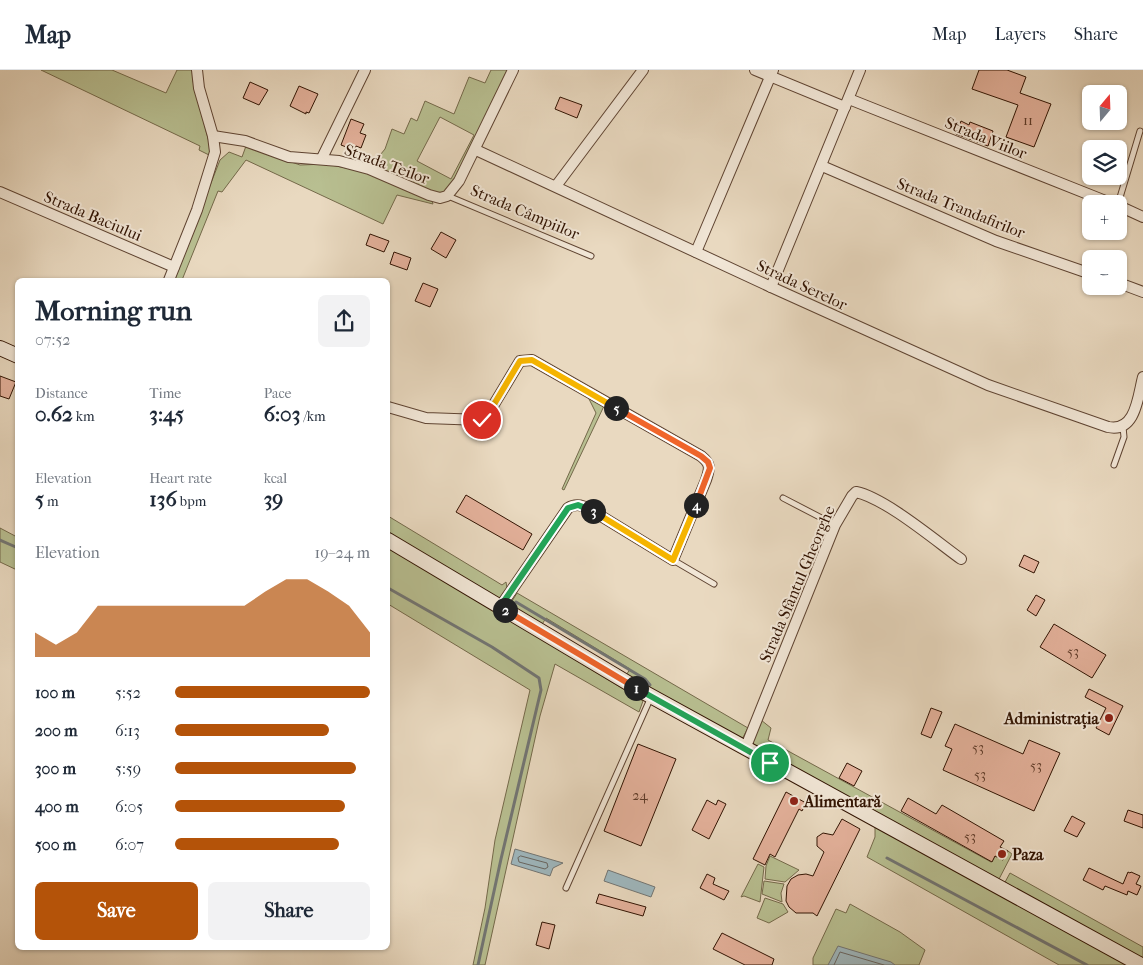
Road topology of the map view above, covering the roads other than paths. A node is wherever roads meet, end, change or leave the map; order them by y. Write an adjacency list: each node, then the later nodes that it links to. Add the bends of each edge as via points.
1 (197, 70): 10 (street)
2 (365, 70): 12 (street)
3 (513, 70): 11 (street, Strada Teilor)
4 (643, 70): 14 (street)
5 (755, 70): 7 (street, Strada Viilor)
6 (860, 70): 8 (street)
7 (771, 73): 8 (street, Strada Viilor); 21 (street)
8 (847, 103): 13 (street); 16 (street, Strada Viilor)
9 (1140, 131): 17 (lane)
10 (213, 136): 12 (street, Strada Teilor, via 244,141 289,157); 23 (street, via 214,160)
11 (476, 150): 14 (street, Strada Serelor); 18 (street, Strada Teilor)
12 (322, 158): 18 (street, Strada Teilor, via 369,169 428,195)
13 (822, 166): 24 (street, Strada Trandafirilor, via 996,240); 27 (street)
14 (556, 186): 21 (street, Strada Serelor)
15 (0, 192): 23 (street, Strada Baciului)
16 (1089, 195)
17 (1121, 195)
18 (447, 196): 22 (lane, Strada Câmpiilor)
19 (1127, 209): 20 (street)
20 (1143, 217)
21 (696, 252): 27 (street, Strada Serelor)
22 (591, 256)
23 (174, 267): 25 (street)
24 (1082, 271)
25 (170, 278)
26 (1127, 286): 28 (street)
27 (771, 287): 33 (street, Strada Serelor, via 988,385 1108,427)
28 (1143, 292)
29 (0, 348): 30 (main road)
30 (15, 355)
31 (1143, 377): 33 (street, via 1132,416)
32 (390, 408): 39 (street, via 426,418 482,420 520,361 532,360 708,462 710,468 706,480)
33 (1123, 427): 34 (lane, via 1124,437)
34 (1114, 465)
35 (783, 498): 36 (lane)
36 (835, 525): 38 (street, Strada Sfântul Gheorghe, via 852,496 856,492 862,493 888,507); 43 (street, Strada Sfântul Gheorghe)
37 (390, 541): 41 (main road)
38 (961, 559)
39 (673, 560): 40 (lane); 41 (street, via 584,506 572,505)
40 (714, 584)
41 (500, 607): 42 (main road)
42 (652, 697): 43 (main road); 44 (lane)
43 (745, 749): 45 (main road)
44 (566, 888)
45 (1141, 965)

